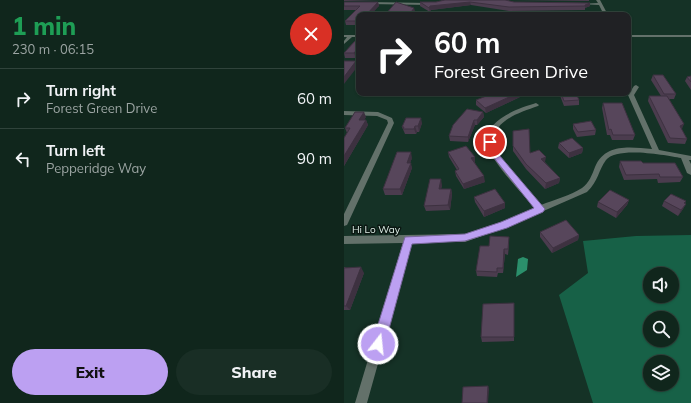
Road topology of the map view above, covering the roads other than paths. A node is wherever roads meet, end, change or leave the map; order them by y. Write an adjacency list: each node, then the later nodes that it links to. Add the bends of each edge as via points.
1 (376, 0): 4 (street)
2 (599, 2): 6 (street); 7 (street)
3 (366, 4): 4 (street)
4 (373, 4): 5 (street)
5 (436, 4)
6 (578, 4)
7 (604, 12)
8 (344, 36): 9 (street)
9 (351, 36): 10 (street); 13 (street)
10 (356, 36)
11 (631, 36): 12 (street)
12 (691, 36)
13 (344, 43)
14 (636, 87): 17 (street, via 632,96)
15 (536, 105): 20 (street, via 499,123 491,134 490,142 497,157)
16 (344, 114): 21 (street, via 383,114 391,123)
17 (657, 153): 18 (street); 20 (street, Hi Lo Way, via 625,150 608,153 589,186 573,196)
18 (688, 157): 19 (street)
19 (691, 173)
20 (540, 209): 23 (street, Hi Lo Way, via 465,238)
21 (344, 223)
22 (344, 240): 23 (street, Hi Lo Way)
23 (408, 240): 24 (street)
24 (361, 403)

